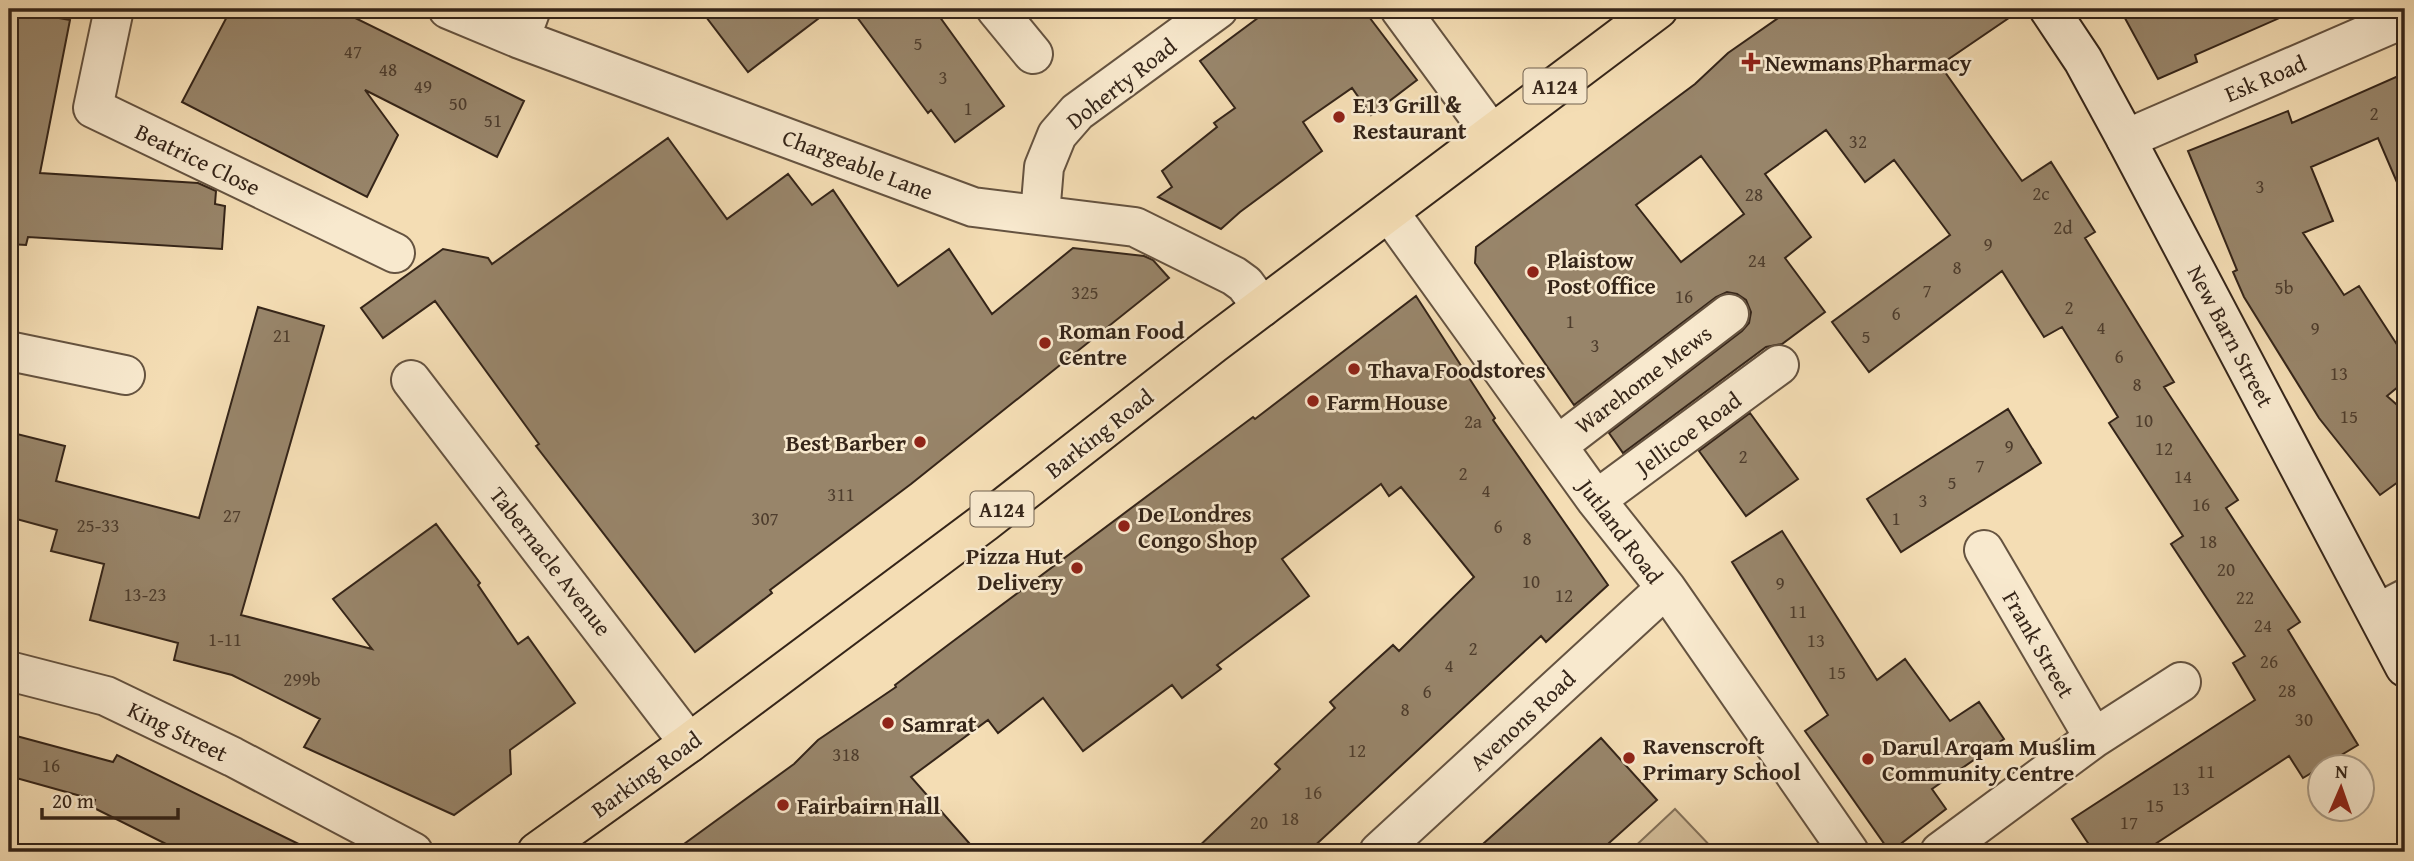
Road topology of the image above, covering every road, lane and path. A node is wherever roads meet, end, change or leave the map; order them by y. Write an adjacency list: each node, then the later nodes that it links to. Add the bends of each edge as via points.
1 (114, 9): 15 (street, Beatrice Close, via 93,108)
2 (448, 9): 9 (street, Chargeable Lane)
3 (996, 9): 10 (street)
4 (1218, 9): 14 (street, Doherty Road, via 1077,112 1057,135 1044,167)
5 (1400, 9): 11 (street)
6 (1658, 9): 11 (main road, Barking Road / A124)
7 (2049, 9): 12 (street, New Barn Street)
8 (2405, 18): 12 (street, Esk Road)
9 (526, 24): 14 (street, Chargeable Lane, via 973,207)
10 (1032, 54)
11 (1491, 133): 13 (main road, Barking Road / A124)
12 (2126, 139): 26 (street, New Barn Street)
13 (1389, 212): 16 (main road, Barking Road / A124); 22 (street, Jutland Road)
14 (1040, 215): 16 (street, Chargeable Lane, via 1135,227 1234,276)
15 (395, 253)
16 (1262, 307): 31 (main road, Barking Road / A124)
17 (1730, 314): 22 (street, Warehome Mews)
18 (9, 351): 20 (street)
19 (1779, 365): 23 (street, Jellicoe Road)
20 (125, 375)
21 (411, 380): 31 (street, Tabernacle Avenue)
22 (1558, 445): 23 (street, Jutland Road)
23 (1596, 500): 25 (street, Jutland Road)
24 (1984, 550): 30 (street, Frank Street)
25 (1666, 588): 34 (street, Avenons Road); 35 (street, Jutland Road)
26 (2392, 606): 27 (street, New Barn Street)
27 (2405, 667)
28 (9, 671): 32 (street, King Street, via 106,695)
29 (2182, 682): 30 (street)
30 (2094, 738): 36 (street)
31 (689, 743): 33 (main road, Barking Road / A124)
32 (413, 852)
33 (537, 852)
34 (1380, 852)
35 (1849, 852)
36 (1940, 852)

